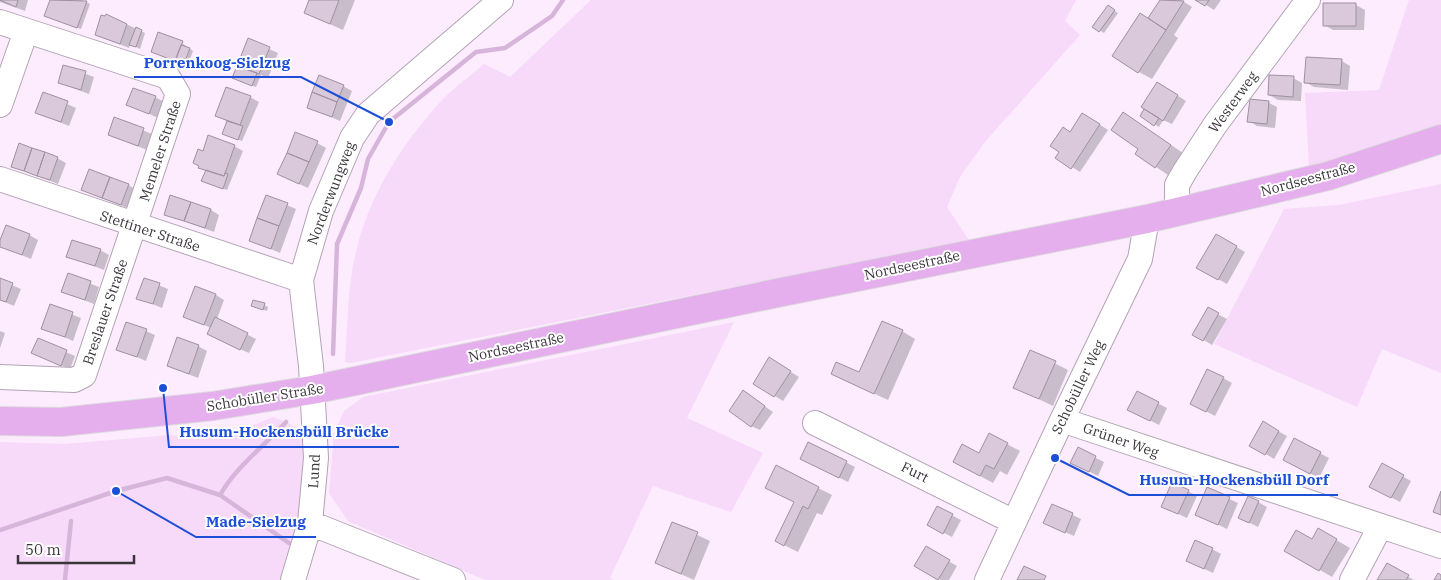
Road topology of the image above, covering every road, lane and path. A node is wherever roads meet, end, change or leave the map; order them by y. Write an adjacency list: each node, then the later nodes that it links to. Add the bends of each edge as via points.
1 (501, 0): 11 (street, Norderwungweg, via 368,114 352,138 320,211)
2 (1308, 0): 8 (street, Westerweg, via 1215,125 1185,171 1178,185)
3 (0, 22): 4 (street, Memeler Straße)
4 (26, 31): 5 (street); 10 (street, Memeler Straße, via 168,77 178,94)
5 (0, 105)
6 (1441, 139): 8 (main road, Nordseestraße, via 1328,176)
7 (0, 179): 10 (street, Stettiner Straße)
8 (1176, 212): 9 (main road, Nordseestraße)
9 (1146, 219): 12 (main road, Nordseestraße); 15 (street, Schobüller Weg, via 1140,259)
10 (135, 226): 11 (street, Stettiner Straße); 13 (street, Breslauer Straße, via 84,375 74,380)
11 (301, 280): 14 (street, Norderwungweg)
12 (380, 375): 14 (main road, Schobüller Straße)
13 (0, 377)
14 (312, 390): 16 (main road, Schobüller Straße, via 213,406 61,422); 18 (street, Lund, via 316,458)
15 (1062, 420): 19 (street, Schobüller Weg); 20 (street, Grüner Weg)
16 (0, 421)
17 (815, 423): 19 (street, Furt)
18 (310, 522): 22 (street, Lund); 23 (street)
19 (1014, 522): 24 (street, Schobüller Weg)
20 (1380, 527): 21 (street, Grüner Weg); 25 (street)
21 (1441, 546)
22 (294, 580)
23 (453, 580)
24 (987, 580)
25 (1352, 580)

